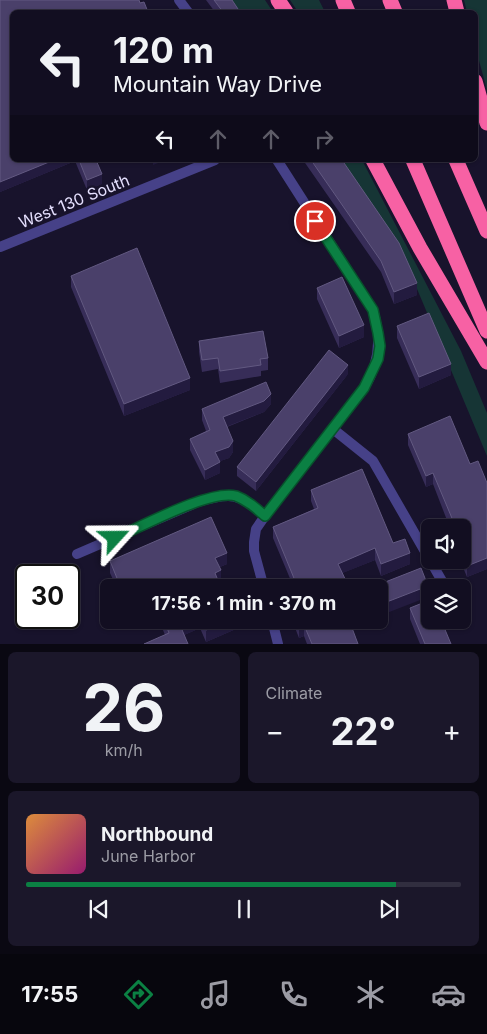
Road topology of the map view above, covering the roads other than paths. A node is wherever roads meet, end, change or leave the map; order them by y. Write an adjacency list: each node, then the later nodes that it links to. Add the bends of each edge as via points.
1 (478, 91): 2 (highway)
2 (487, 122)
3 (210, 162): 9 (street, West 130 South)
4 (278, 162): 12 (street, via 362,292 377,322 380,346 374,371)
5 (374, 162): 11 (highway)
6 (414, 162): 10 (highway)
7 (457, 162): 8 (highway)
8 (487, 232)
9 (0, 247)
10 (487, 330)
11 (487, 362)
12 (334, 429): 13 (street); 16 (street, via 373,461)
13 (265, 516): 14 (street, via 237,496 216,496); 15 (street, via 256,529 254,542)
14 (77, 554)
15 (262, 579)
16 (441, 579)
17 (274, 629): 18 (street)
18 (278, 644)

